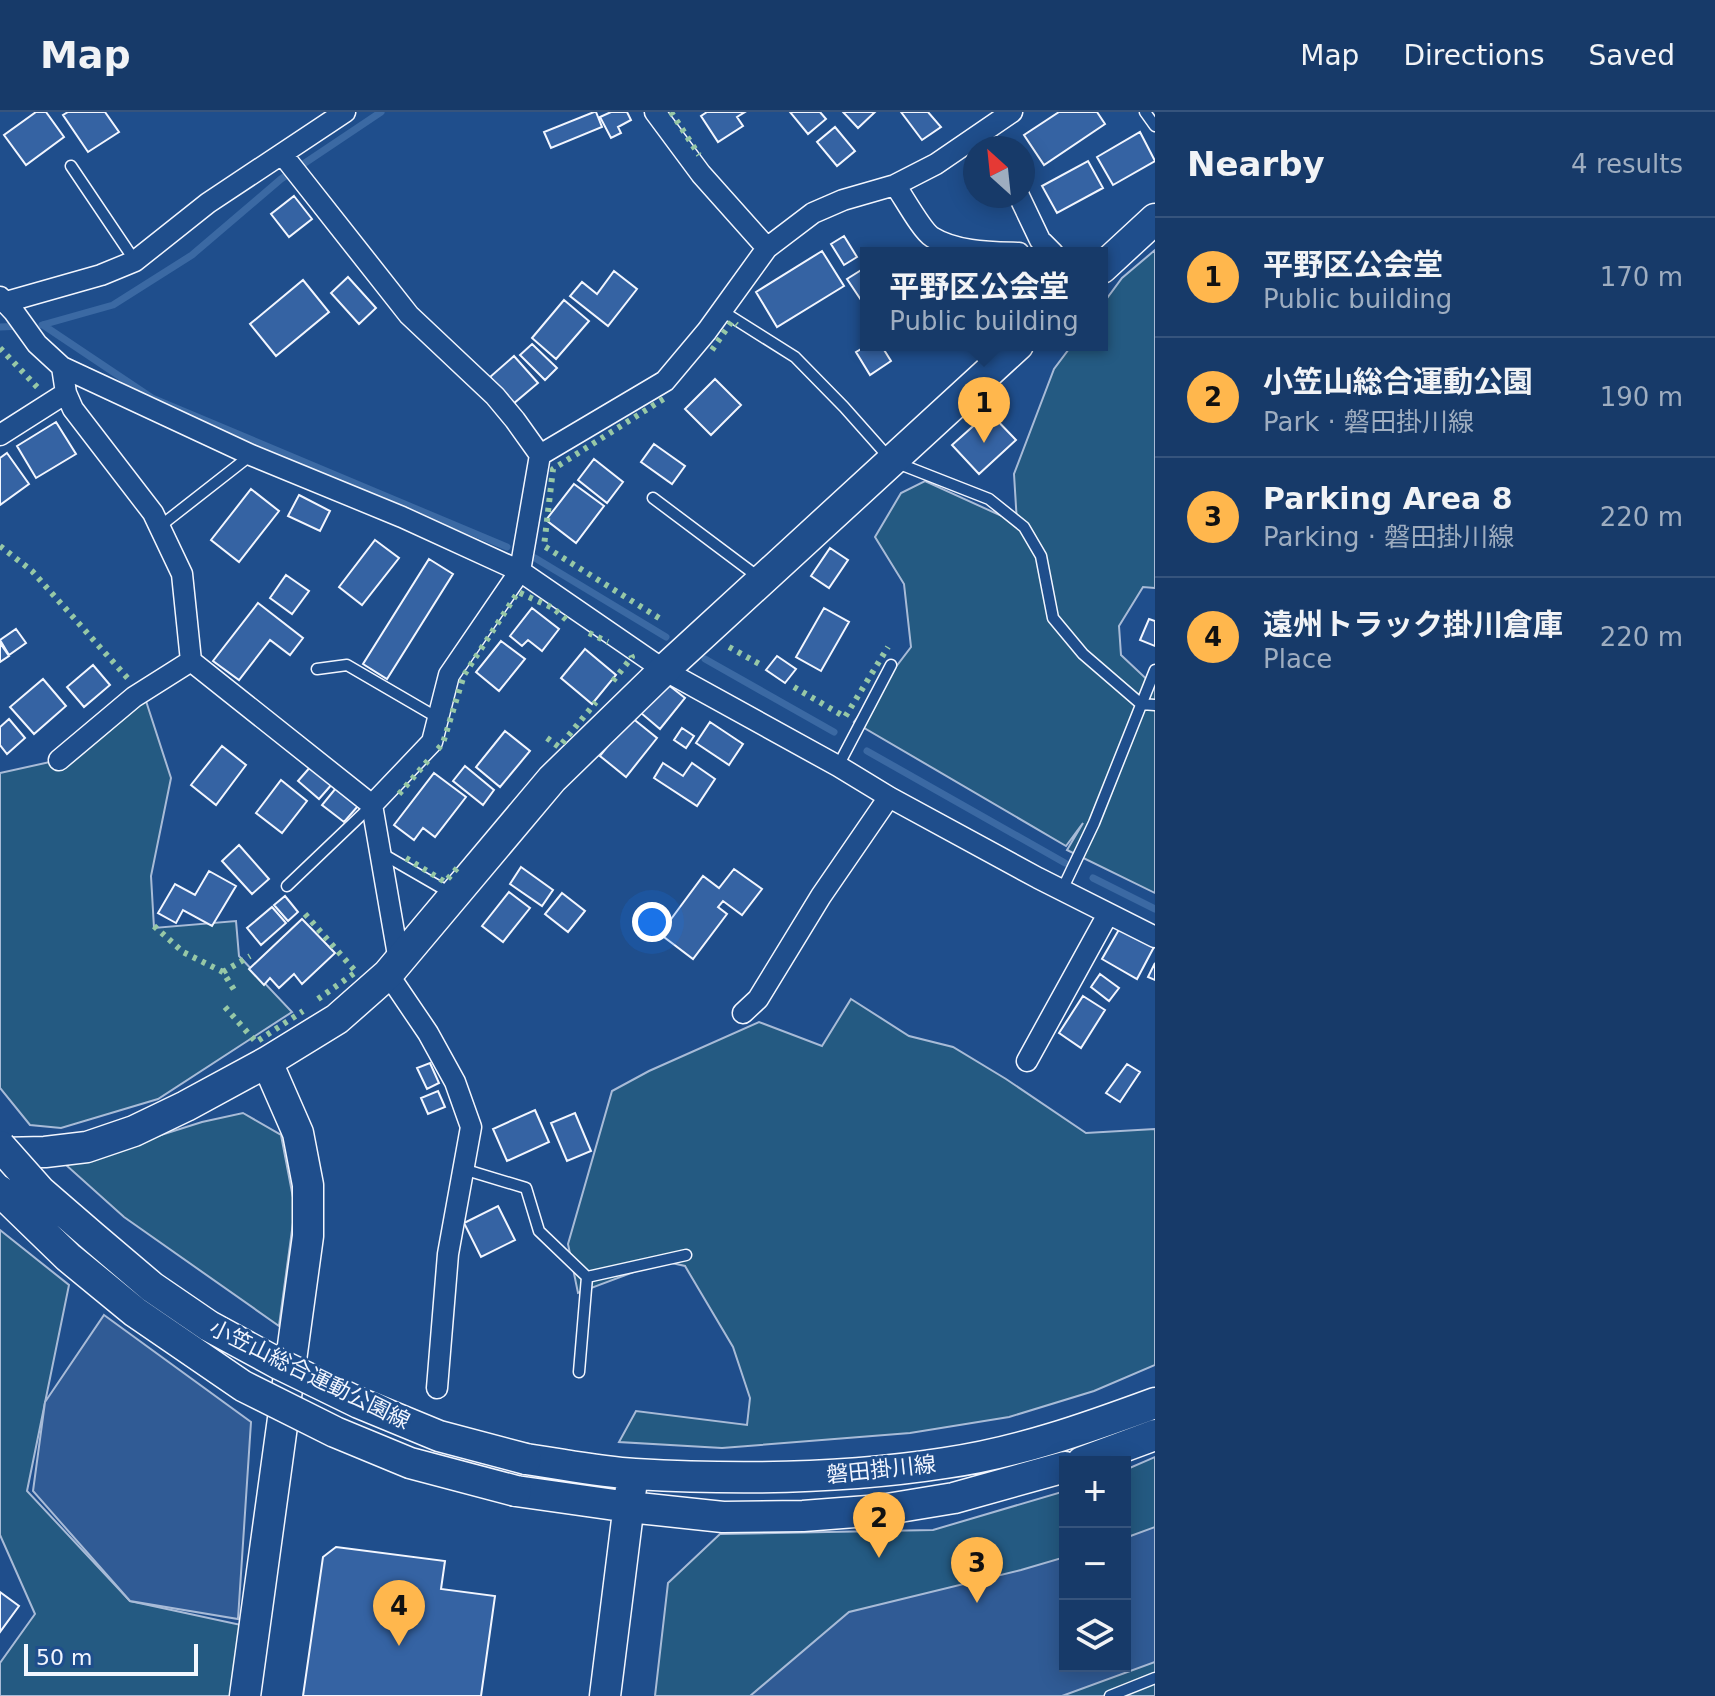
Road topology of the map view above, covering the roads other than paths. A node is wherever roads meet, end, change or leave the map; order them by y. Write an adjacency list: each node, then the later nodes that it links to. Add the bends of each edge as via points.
1 (345, 112): 8 (street)
2 (655, 112): 15 (street)
3 (1012, 112): 6 (street)
4 (1145, 112): 5 (lane)
5 (1155, 126)
6 (994, 136)
7 (963, 152): 10 (street)
8 (284, 157): 16 (street, via 208,203); 25 (street, via 409,315 495,396)
9 (71, 166): 16 (lane)
10 (895, 185): 13 (street, via 929,236); 15 (street, via 813,213)
11 (1025, 208): 14 (street)
12 (1155, 219): 17 (main road)
13 (960, 247)
14 (1047, 247)
15 (767, 248): 19 (street)
16 (135, 261): 18 (street)
17 (1108, 262)
18 (5, 303): 21 (street)
19 (722, 311): 25 (street, via 665,381); 26 (lane, via 795,357)
20 (1011, 351): 26 (main road)
21 (62, 367): 22 (street); 24 (street)
22 (66, 393): 23 (street); 28 (street)
23 (5, 427)
24 (251, 455): 28 (lane); 29 (street)
25 (540, 455): 29 (street)
26 (892, 461): 30 (main road); 36 (lane, via 989,499 1024,527 1041,556 1053,618 1083,654)
27 (653, 498): 30 (lane)
28 (159, 527): 31 (street, via 182,574)
29 (520, 571): 34 (street); 38 (street, via 449,675)
30 (762, 580): 34 (main road)
31 (191, 661): 39 (street, via 134,697); 42 (street)
32 (891, 665): 40 (lane)
33 (317, 669): 38 (lane, via 347,665)
34 (664, 670): 40 (street); 46 (main road, via 552,779)
35 (1155, 670): 36 (lane)
36 (1141, 704): 37 (lane); 45 (lane)
37 (1155, 705)
38 (438, 718): 42 (street, via 432,742)
39 (59, 760)
40 (838, 766): 41 (street)
41 (889, 797): 45 (street); 50 (street, via 758,999)
42 (372, 805): 43 (street); 44 (lane)
43 (381, 853): 46 (lane); 49 (street)
44 (287, 886)
45 (1062, 890): 47 (street)
46 (454, 895): 49 (main road)
47 (1108, 914): 48 (street); 51 (street)
48 (1155, 937)
49 (394, 968): 52 (main road, via 337,1019); 55 (street, via 455,1082 471,1127)
50 (743, 1013)
51 (1027, 1061)
52 (267, 1062): 54 (main road, via 134,1131 87,1147); 68 (main road, via 298,1133 308,1185 308,1236)
53 (0, 1146): 65 (main road, 小笠山総合運動公園線, bridge, via 40,1191 152,1287 279,1364 439,1436 526,1459)
54 (0, 1153)
55 (463, 1169): 58 (lane, via 526,1188 539,1231); 60 (street, via 448,1254)
56 (0, 1191): 66 (main road, 小笠山総合運動公園線, bridge, via 135,1312 243,1386 410,1463 516,1491)
57 (686, 1255): 58 (lane)
58 (587, 1277): 59 (lane)
59 (579, 1372)
60 (437, 1388)
61 (1155, 1403): 65 (main road, 磐田掛川線, via 1086,1428 947,1463 781,1478)
62 (1155, 1435): 63 (main road)
63 (1098, 1456)
64 (1059, 1469): 66 (main road, 磐田掛川線, via 954,1498 881,1510 723,1517)
65 (633, 1474): 66 (main road)
66 (629, 1507): 69 (main road)
67 (1155, 1678): 70 (lane)
68 (245, 1696)
69 (605, 1696)
70 (1110, 1696)

